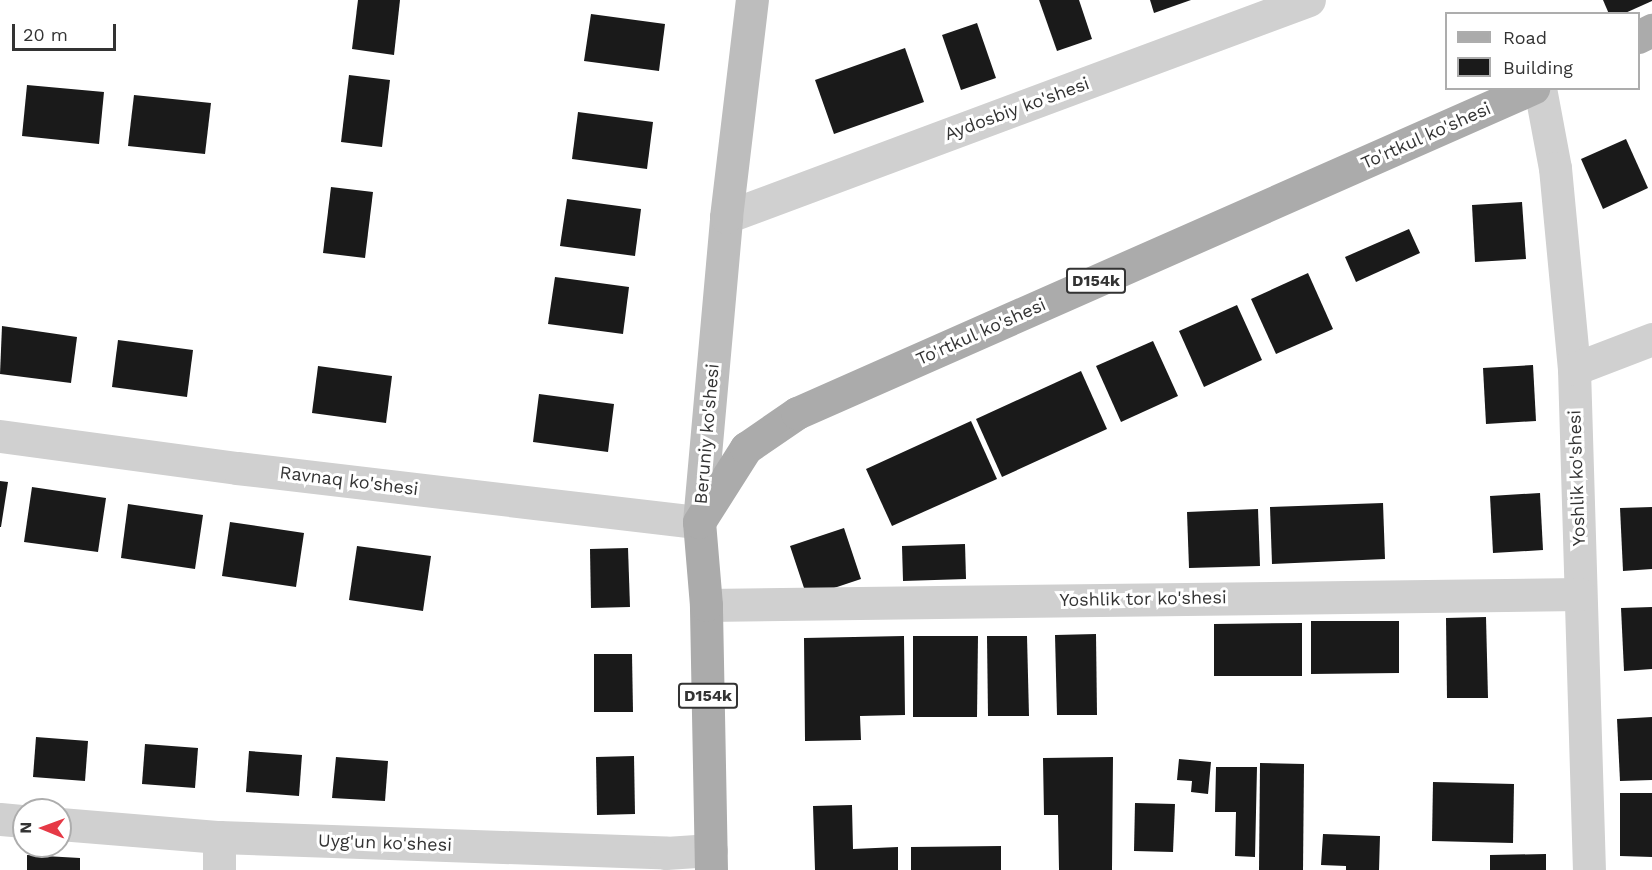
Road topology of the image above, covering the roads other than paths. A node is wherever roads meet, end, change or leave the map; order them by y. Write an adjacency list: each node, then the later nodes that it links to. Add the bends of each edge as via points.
1 (753, 0): 5 (street, Beruniy ko'shesi)
2 (1309, 0): 5 (street, Aydosbiy ko'shesi)
3 (1528, 90): 9 (main road, To'rtkul ko'shesi / D154k, via 796,413 746,448)
4 (1540, 90): 7 (street, Yoshlik ko'shesi, via 1556,168)
5 (726, 217): 9 (street, Beruniy ko'shesi)
6 (1652, 339): 7 (street)
7 (1574, 369): 10 (street, Yoshlik ko'shesi)
8 (0, 436): 9 (street, Ravnaq ko'shesi)
9 (699, 522): 11 (main road, Beruniy ko'shesi / D154k)
10 (1580, 594): 11 (street, Yoshlik tor ko'shesi); 16 (street, Yoshlik ko'shesi)
11 (706, 605): 14 (main road, Beruniy ko'shesi / D154k)
12 (72, 825): 13 (street, Uyg'un ko'shesi)
13 (219, 837): 14 (street, Uyg'un ko'shesi, via 666,853); 15 (street)
14 (711, 860)
15 (219, 870)
16 (1589, 870)

